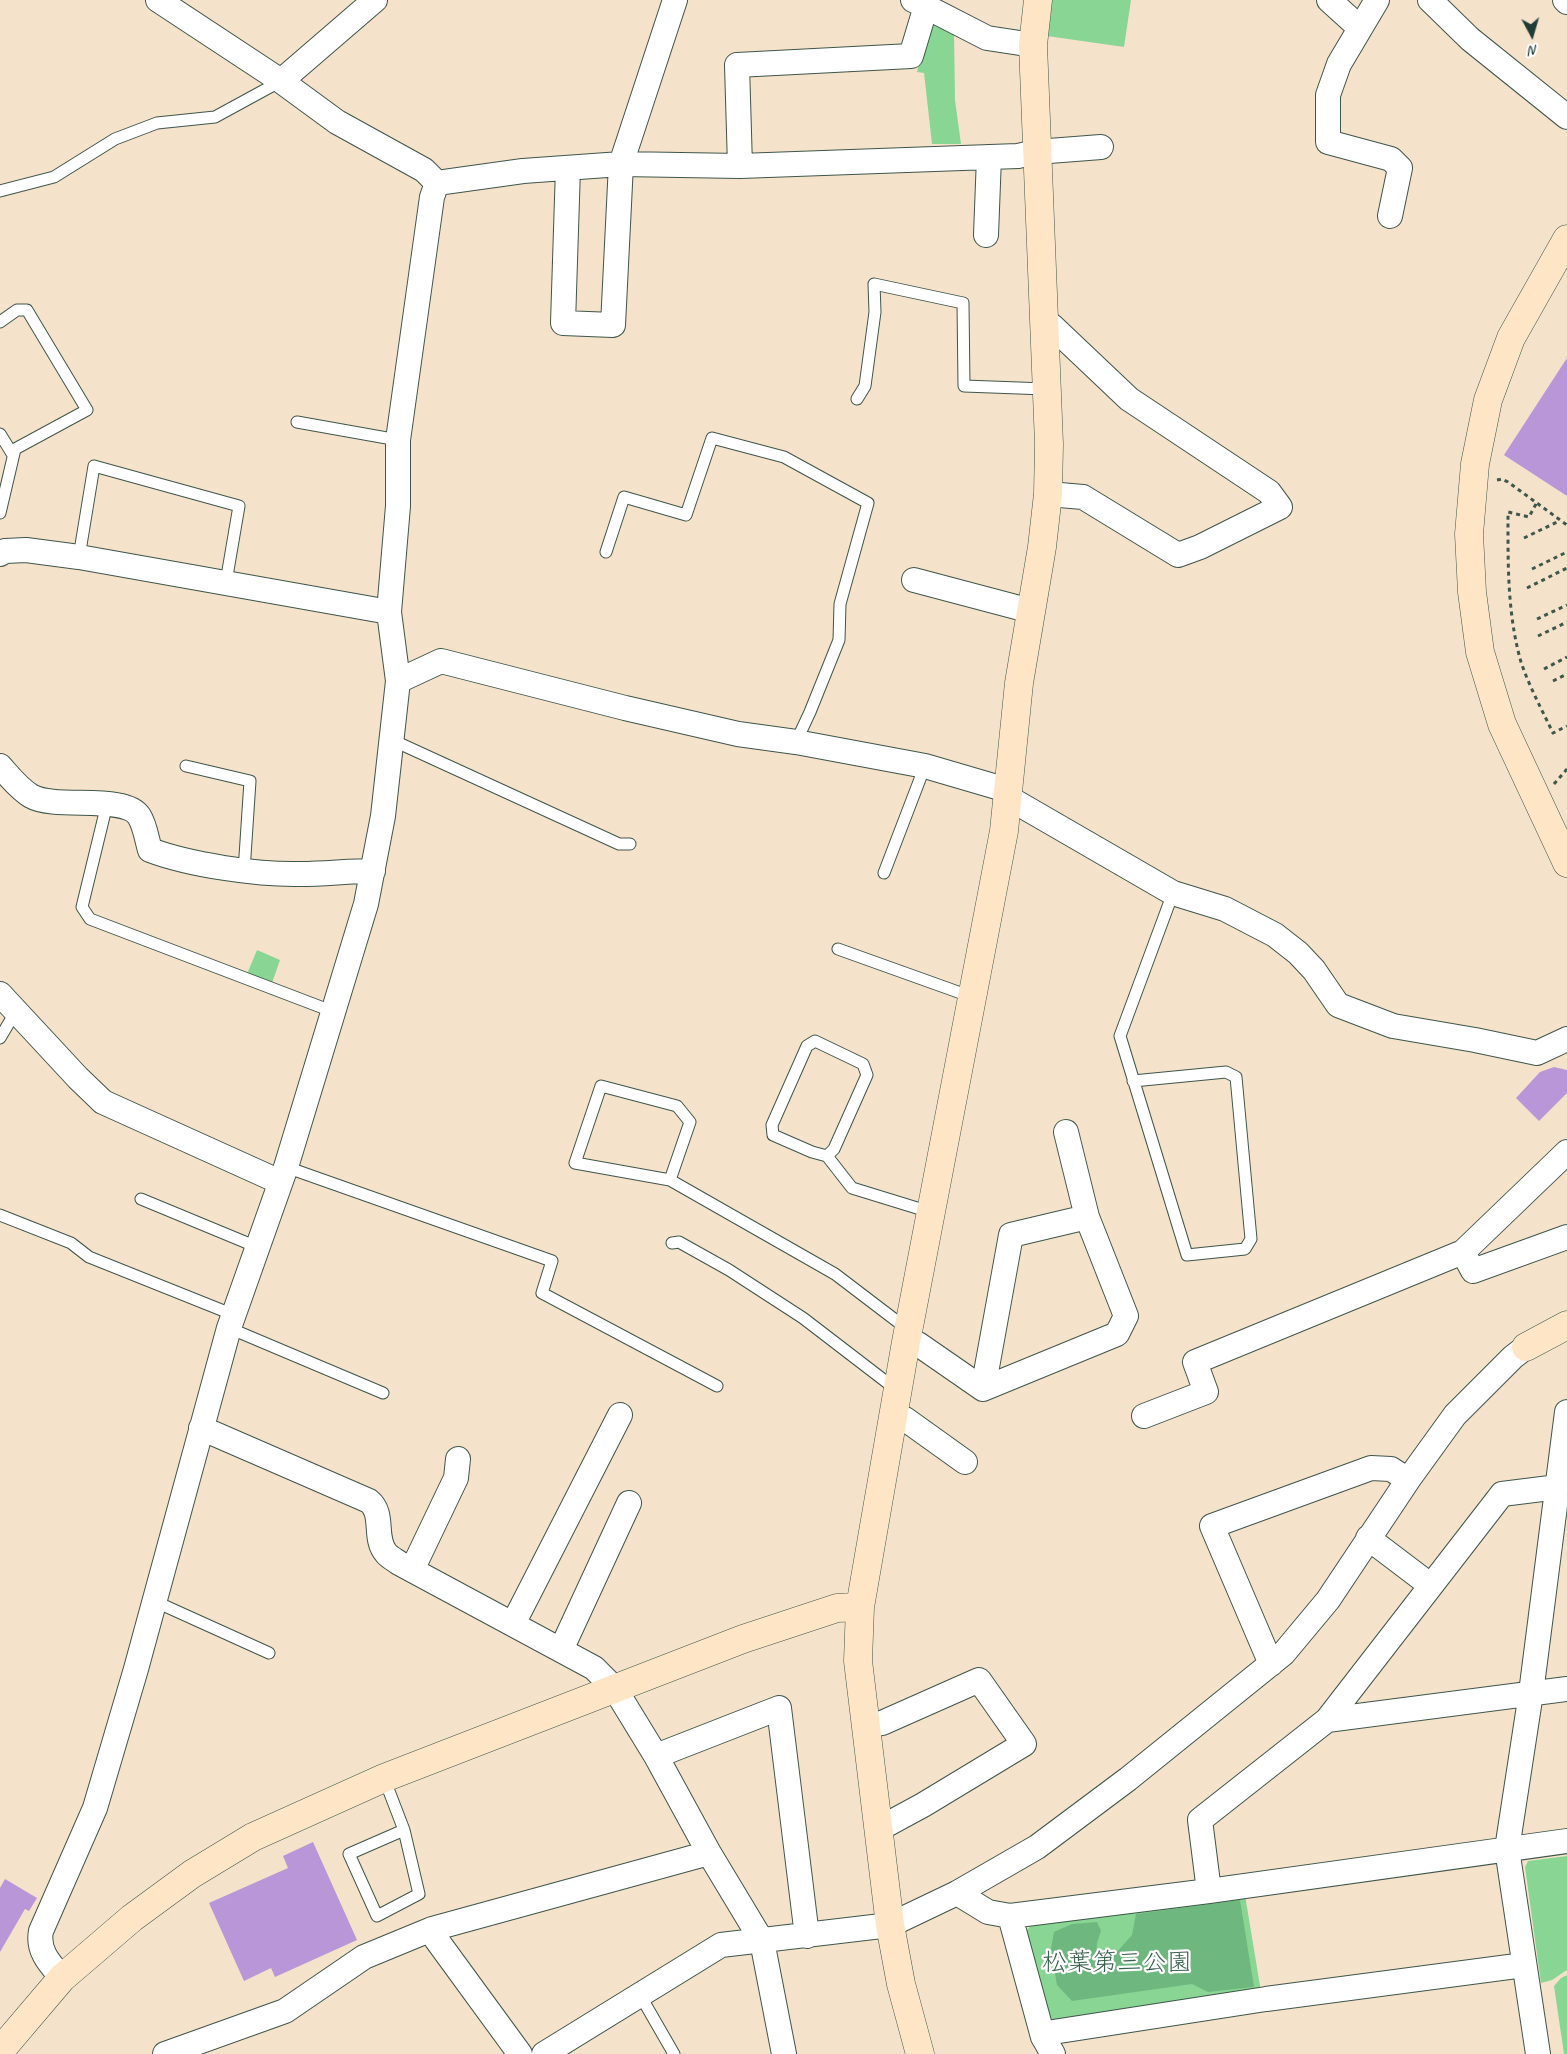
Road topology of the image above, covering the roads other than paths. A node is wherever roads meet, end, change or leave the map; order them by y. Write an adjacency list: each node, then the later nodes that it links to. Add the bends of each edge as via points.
1 (158, 0): 11 (street)
2 (375, 0): 11 (street)
3 (675, 0): 16 (street)
4 (1038, 0): 10 (street)
5 (1329, 0): 9 (street)
6 (1377, 0): 9 (street)
7 (1430, 0): 12 (street, via 1470,39)
8 (919, 3): 10 (street, via 987,38); 17 (street, via 911,56 737,65)
9 (1360, 28): 21 (street, via 1339,64 1328,95 1328,142 1391,159 1400,168)
10 (1033, 46): 14 (street)
11 (281, 80): 19 (street, via 337,122 424,170); 20 (lane, via 215,117 157,123 115,139 54,177)
12 (1567, 118)
13 (1101, 147): 14 (street)
14 (1036, 152): 15 (street); 25 (street)
15 (988, 156): 17 (street); 22 (street)
16 (621, 164): 17 (street); 18 (street); 18 (street, via 613,325 563,323)
17 (740, 166)
18 (568, 168): 19 (street)
19 (437, 183): 30 (street, via 432,197)
20 (0, 191)
21 (1390, 216)
22 (986, 235)
23 (1567, 239): 52 (street, via 1511,338 1488,400 1475,464 1469,534 1480,652 1502,724)
24 (0, 322): 31 (lane, via 17,310 27,310 87,410 14,449)
25 (1043, 325): 26 (street); 32 (street, via 1052,326 1129,399 1269,492 1280,507 1178,555 1083,497)
26 (1046, 389): 27 (lane, via 964,386 962,303 874,284 875,312 865,386); 32 (street)
27 (857, 398)
28 (296, 422): 30 (lane)
29 (0, 434): 31 (lane)
30 (398, 440): 40 (street, via 398,506)
31 (13, 456): 33 (lane)
32 (1048, 494): 39 (street)
33 (0, 513)
34 (606, 552): 45 (lane, via 624,497 686,516 712,438 784,456 868,503 840,604 839,640)
35 (0, 554): 36 (street, via 26,550)
36 (79, 557): 38 (street); 38 (lane, via 94,466 239,506)
37 (914, 580): 39 (street)
38 (226, 582): 40 (street)
39 (1031, 611): 49 (street)
40 (389, 612): 41 (street)
41 (394, 650): 42 (street); 43 (street)
42 (441, 661): 43 (street); 45 (street, via 728,732)
43 (398, 681): 44 (street)
44 (392, 740): 51 (lane, via 619,844); 54 (street)
45 (796, 742): 48 (street)
46 (0, 766): 50 (street, via 31,797 60,804)
47 (186, 766): 53 (lane, via 250,781)
48 (925, 766): 49 (street); 55 (lane)
49 (1007, 793): 56 (street); 59 (street, via 1004,831)
50 (107, 804): 53 (street, via 132,810 139,816 150,850 166,856); 61 (lane, via 82,907 90,919)
51 (630, 844)
52 (1567, 863)
53 (244, 870): 54 (street, via 300,874)
54 (373, 871): 61 (street)
55 (884, 873)
56 (1173, 893): 63 (street, via 1225,909 1275,934 1314,970 1338,1006 1363,1016 1393,1026 1537,1053); 64 (lane, via 1120,1036)
57 (838, 949): 59 (lane)
58 (0, 994): 60 (street)
59 (972, 997): 71 (street)
60 (16, 1011): 62 (lane); 68 (street, via 104,1102)
61 (334, 1012): 68 (street)
62 (0, 1038)
63 (1567, 1039)
64 (1133, 1081): 64 (lane, via 1187,1255 1245,1249 1252,1240 1236,1077 1226,1072)
65 (1066, 1132): 73 (street)
66 (1567, 1152): 77 (street)
67 (827, 1156): 67 (lane, via 773,1135 772,1125 807,1046 815,1041 863,1064 867,1075 834,1149); 71 (lane, via 852,1188)
68 (283, 1174): 76 (street); 82 (lane, via 552,1262 542,1293)
69 (670, 1180): 69 (lane, via 575,1163 601,1086 677,1106 690,1122); 80 (lane, via 835,1274)
70 (141, 1199): 76 (lane)
71 (930, 1212): 80 (street)
72 (0, 1215): 78 (lane, via 71,1243 89,1257)
73 (1087, 1217): 84 (street, via 1011,1235); 84 (street, via 1126,1316 1117,1334)
74 (1567, 1237): 77 (street, via 1473,1271)
75 (672, 1243): 83 (lane, via 679,1242 729,1270 803,1318 889,1384)
76 (257, 1247): 78 (street)
77 (1463, 1252): 89 (street, via 1195,1362 1206,1392)
78 (231, 1321): 85 (lane); 90 (street)
79 (1567, 1327): 81 (street)
80 (908, 1333): 83 (street); 84 (street, via 918,1344)
81 (1526, 1346): 93 (street, via 1455,1416)
82 (717, 1386)
83 (899, 1387): 88 (street)
84 (983, 1389)
85 (383, 1393)
86 (1567, 1412): 94 (street)
87 (620, 1414): 101 (street)
88 (894, 1416): 92 (street, via 905,1419); 100 (street)
89 (1144, 1416)
90 (201, 1428): 97 (street, via 369,1501 377,1512 381,1545 386,1553); 99 (street)
91 (458, 1459): 97 (street, via 456,1478)
92 (965, 1462)
93 (1408, 1480): 96 (street); 104 (street, via 1391,1469 1371,1468 1212,1526)
94 (1558, 1487): 98 (street, via 1502,1494); 107 (street)
95 (629, 1503): 102 (street)
96 (1368, 1538): 98 (street); 104 (street, via 1328,1600)
97 (412, 1570): 101 (street)
98 (1430, 1585): 108 (street)
99 (154, 1601): 103 (lane); 125 (street, via 95,1808 41,1931 40,1948)
100 (860, 1607): 105 (street, via 837,1608 743,1639); 109 (street, via 858,1661)
101 (513, 1624): 102 (street)
102 (561, 1650): 105 (street, via 594,1668)
103 (269, 1653)
104 (1271, 1664): 118 (street, via 1037,1847)
105 (615, 1689): 110 (street); 111 (street)
106 (1567, 1689): 107 (street)
107 (1531, 1694): 108 (street); 115 (street)
108 (1327, 1720): 117 (street, via 1200,1820)
109 (866, 1726): 112 (street); 112 (street, via 882,1723 979,1680 1024,1744 924,1805)
110 (656, 1756): 116 (street); 122 (street, via 779,1708)
111 (384, 1778): 113 (lane); 125 (street, via 253,1837 192,1874 132,1918)
112 (878, 1826): 120 (street)
113 (404, 1830): 113 (lane, via 419,1894 377,1916 349,1854)
114 (1567, 1841): 115 (street)
115 (1507, 1849): 117 (street); 124 (street)
116 (709, 1853): 121 (street); 123 (street)
117 (1209, 1891): 119 (street)
118 (957, 1893): 119 (street, via 988,1912); 120 (street)
119 (1010, 1916): 127 (street)
120 (890, 1925): 122 (street); 134 (street, via 901,1984)
121 (432, 1929): 129 (street, via 364,1957 284,2011); 130 (street)
122 (806, 1936): 123 (street)
123 (762, 1941): 126 (street, via 721,1945); 133 (street)
124 (1524, 1965): 127 (street, via 1266,1999 1053,2032); 135 (street)
125 (62, 1978): 128 (street)
126 (640, 1995): 131 (street); 132 (lane)
127 (1048, 2045)
128 (0, 2051)
129 (169, 2054)
130 (520, 2054)
131 (544, 2054)
132 (674, 2054)
133 (784, 2054)
134 (920, 2054)
135 (1538, 2054)

